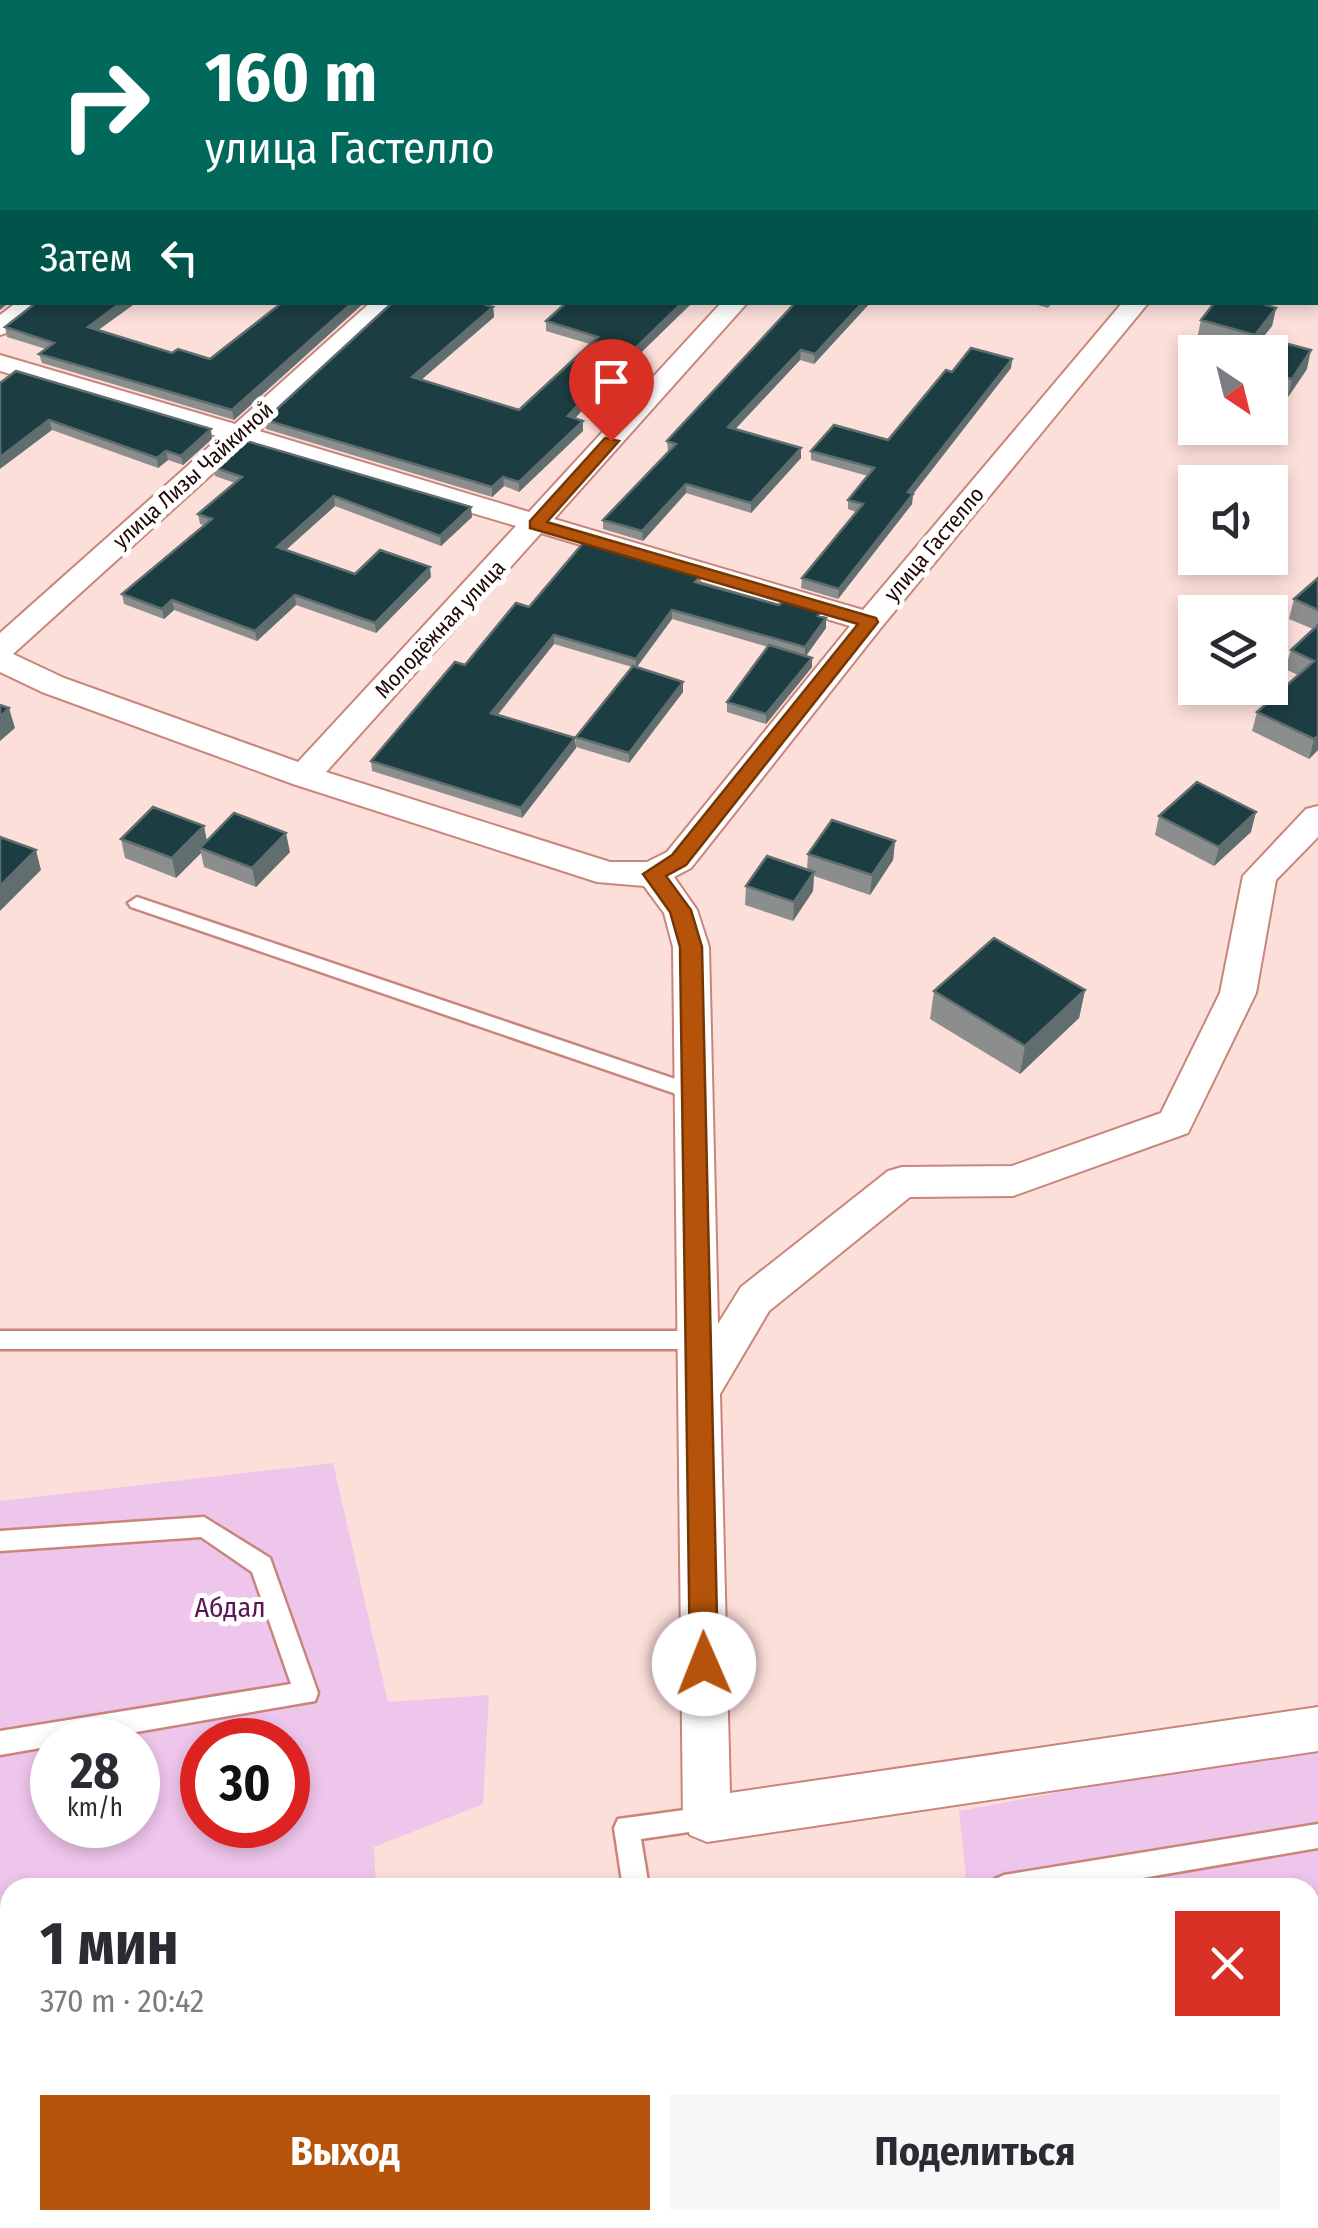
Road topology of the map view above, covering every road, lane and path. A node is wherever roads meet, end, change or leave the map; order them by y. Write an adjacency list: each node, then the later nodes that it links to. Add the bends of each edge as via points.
1 (30, 305): 5 (street)
2 (384, 305): 7 (street, улица Лизы Чайкиной)
3 (733, 305): 8 (street, Молодёжная улица)
4 (1134, 305): 9 (street, улица Гастелло)
5 (0, 327)
6 (0, 363): 7 (street)
7 (238, 434): 8 (street); 10 (street, улица Лизы Чайкиной)
8 (536, 524): 9 (street); 12 (street, Молодёжная улица)
9 (869, 622): 14 (street, улица Гастелло, via 679,860)
10 (0, 650)
11 (0, 660): 12 (street, via 53,686)
12 (304, 776): 14 (street, via 609,874)
13 (1318, 816): 19 (street, via 1260,876 1238,993 1175,1123 1013,1181 902,1182 755,1299)
14 (654, 874): 16 (street, via 680,910 691,947)
15 (137, 903): 16 (lane)
16 (692, 1092): 18 (street)
17 (0, 1340): 18 (lane)
18 (698, 1340): 19 (street)
19 (697, 1395): 23 (street)
20 (0, 1541): 22 (lane, via 204,1527 262,1565 306,1694)
21 (1318, 1729): 23 (street)
22 (0, 1743)
23 (708, 1819): 25 (lane, via 627,1828)
24 (1318, 1836): 26 (lane)
25 (634, 1878)
26 (1064, 1878)

